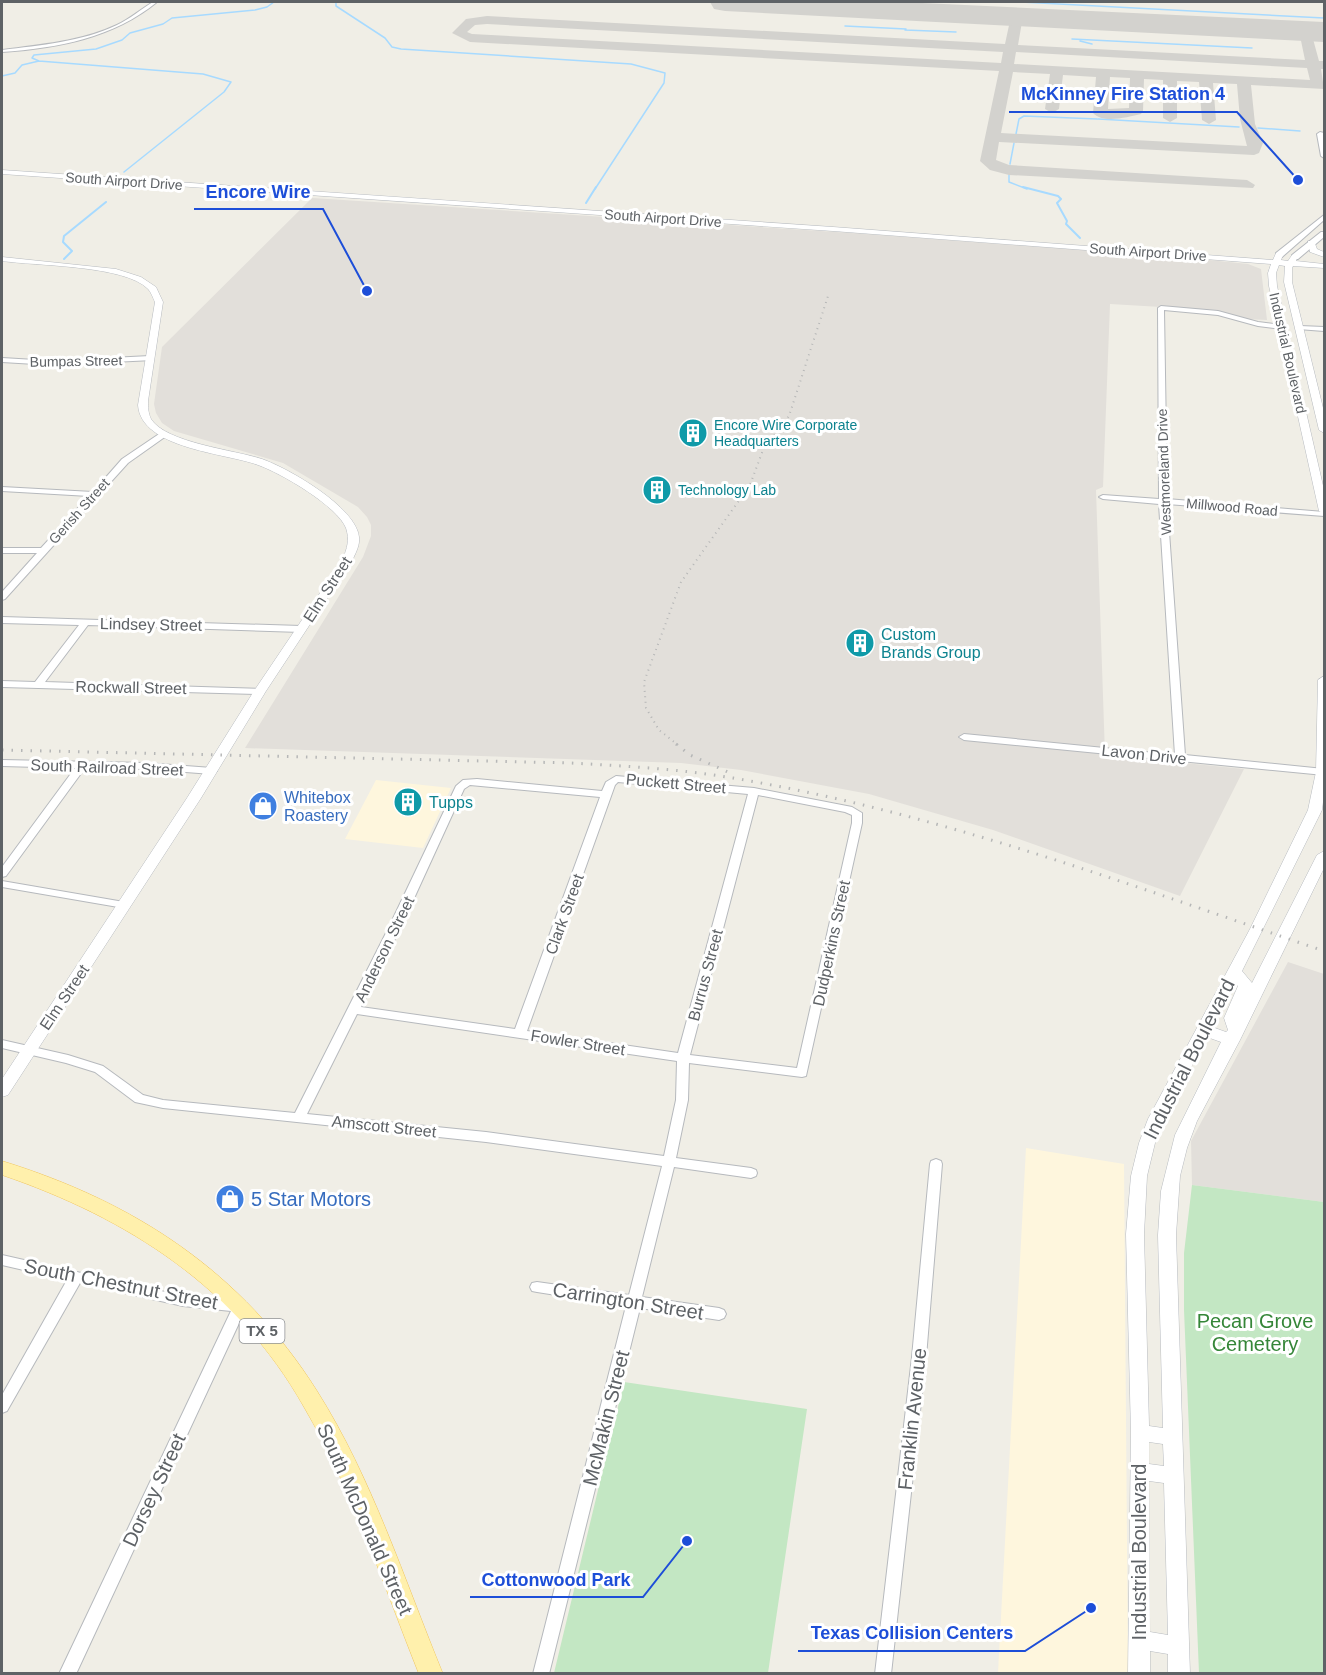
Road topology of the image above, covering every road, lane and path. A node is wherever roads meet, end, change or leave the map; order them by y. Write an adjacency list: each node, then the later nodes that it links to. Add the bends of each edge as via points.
1 (155, 2): 2 (street, via 121,24 91,36)
2 (2, 51)
3 (1322, 135): 4 (street)
4 (1324, 156)
5 (2, 166): 8 (main road, South Airport Drive)
6 (2, 172): 8 (main road, South Airport Drive)
7 (1324, 217): 12 (street)
8 (834, 226): 12 (main road, South Airport Drive)
9 (1324, 234): 10 (street)
10 (1311, 243): 11 (main road, via 1312,250); 14 (street)
11 (1324, 257): 14 (main road, South Airport Drive)
12 (1277, 258): 14 (main road, South Airport Drive); 16 (main road, Industrial Boulevard, via 1272,279)
13 (2, 259): 19 (main road, Elm Street, via 114,271 148,283 159,302)
14 (1292, 260): 15 (main road, South Airport Drive); 17 (main road, Industrial Boulevard, via 1288,282)
15 (1324, 266)
16 (1282, 327): 17 (main road); 21 (main road, Industrial Boulevard); 28 (street, Westmoreland Drive, via 1218,313 1161,308)
17 (1300, 328): 18 (street); 22 (main road, Industrial Boulevard)
18 (1324, 329)
19 (150, 358): 20 (street, Bumpas Street, via 52,363); 24 (main road, Elm Street, via 143,411 149,423)
20 (2, 360)
21 (1302, 410): 22 (main road); 29 (main road, Industrial Boulevard)
22 (1320, 411): 23 (main road, Industrial Boulevard)
23 (1324, 430)
24 (165, 434): 26 (street, Gerish Street, via 125,461); 35 (main road, Elm Street, via 273,468 329,502 345,517 353,535 353,549)
25 (2, 489): 26 (street)
26 (94, 494): 31 (street, Gerish Street)
27 (1103, 497): 28 (street, Millwood Road)
28 (1163, 502): 29 (street, Millwood Road); 41 (street, Westmoreland Drive)
29 (1324, 512)
30 (2, 550): 31 (street)
31 (43, 551): 32 (street, Gerish Street)
32 (2, 597)
33 (2, 620): 34 (street, Lindsey Street)
34 (86, 622): 35 (street, Lindsey Street); 38 (street)
35 (301, 629): 39 (main road, Elm Street)
36 (1324, 680): 45 (main road, Industrial Boulevard)
37 (2, 684): 38 (street, Rockwall Street)
38 (38, 685): 39 (street, Rockwall Street)
39 (260, 691): 44 (main road, Elm Street)
40 (964, 737): 41 (street, Lavon Drive)
41 (1180, 758): 45 (street, Lavon Drive)
42 (2, 763): 43 (street, South Railroad Street)
43 (82, 765): 44 (street, South Railroad Street); 51 (street)
44 (212, 771): 53 (main road, Elm Street)
45 (1323, 772): 54 (main road, Industrial Boulevard, via 1309,826)
46 (467, 782): 48 (street, Puckett Street); 55 (street, Anderson Street, via 460,788)
47 (754, 791): 48 (street, Puckett Street, via 625,778 610,784); 49 (street, Puckett Street); 61 (street, Burrus Street)
48 (606, 795): 57 (street, Clark Street)
49 (857, 813): 62 (street, Dudperkins Street)
50 (1324, 855): 58 (main road, Industrial Boulevard)
51 (2, 874)
52 (2, 884): 53 (street)
53 (124, 905): 60 (main road, Elm Street)
54 (1234, 970): 56 (main road, Industrial Boulevard); 58 (main road, via 1246,986 1232,1018)
55 (354, 1010): 57 (street, Fowler Street); 64 (street, Anderson Street)
56 (1204, 1030): 58 (main road); 76 (main road, Industrial Boulevard, via 1156,1119 1139,1176 1135,1234)
57 (520, 1033): 61 (street, Fowler Street)
58 (1234, 1036): 77 (main road, Industrial Boulevard, via 1184,1132 1170,1184 1167,1235)
59 (2, 1044): 60 (street, Amscott Street)
60 (29, 1050): 63 (main road, Elm Street); 64 (street, Amscott Street, via 99,1069 139,1099)
61 (683, 1058): 62 (street, Fowler Street); 65 (street, Burrus Street, via 682,1101)
62 (802, 1073)
63 (2, 1091)
64 (300, 1116): 65 (street, Amscott Street)
65 (669, 1162): 68 (street, Amscott Street); 72 (street, McMakin Street)
66 (936, 1164): 85 (street, Franklin Avenue)
67 (2, 1168): 73 (main road, South McDonald Street / TX 5, via 63,1189 132,1222 198,1268)
68 (751, 1173)
69 (2, 1260): 70 (street, South Chestnut Street)
70 (76, 1277): 73 (street, South Chestnut Street, via 201,1304); 75 (street)
71 (537, 1287): 72 (street, Carrington Street)
72 (634, 1302): 74 (street, Carrington Street); 84 (street, McMakin Street)
73 (240, 1306): 82 (street, Dorsey Street); 83 (main road, South McDonald Street / TX 5, via 290,1366 322,1420 362,1504)
74 (719, 1314)
75 (2, 1407)
76 (1140, 1433): 77 (main road); 78 (main road, Industrial Boulevard)
77 (1174, 1437): 79 (main road, Industrial Boulevard)
78 (1140, 1471): 79 (main road); 80 (main road, Industrial Boulevard)
79 (1175, 1476): 81 (main road, Industrial Boulevard)
80 (1139, 1640): 81 (main road); 86 (main road, Industrial Boulevard)
81 (1179, 1646): 87 (main road, Industrial Boulevard)
82 (67, 1674)
83 (431, 1674)
84 (541, 1674)
85 (884, 1674)
86 (1139, 1674)
87 (1179, 1674)

